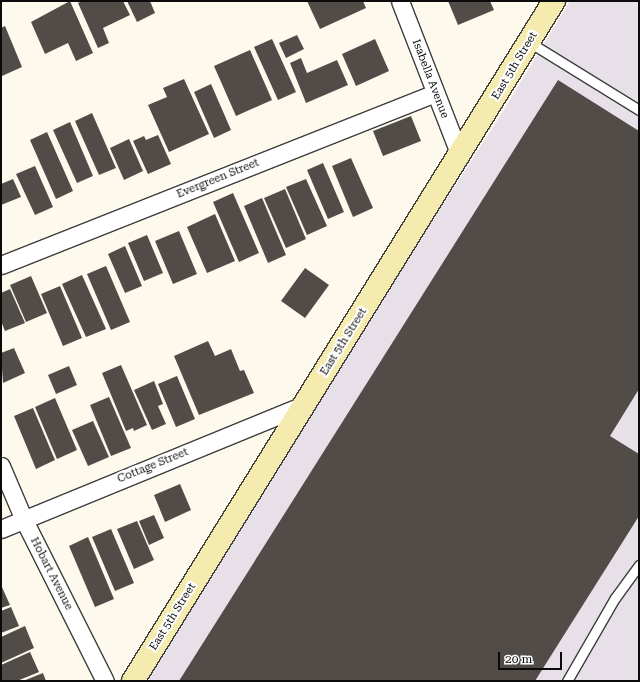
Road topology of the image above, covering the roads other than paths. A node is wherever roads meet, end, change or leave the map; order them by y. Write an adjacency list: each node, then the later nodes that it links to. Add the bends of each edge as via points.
1 (400, 1): 4 (street, Isabella Avenue)
2 (554, 1): 3 (street, East 5th Street)
3 (529, 42): 5 (lane); 6 (street, East 5th Street)
4 (435, 93): 6 (street, Isabella Avenue); 7 (street, Evergreen Street)
5 (639, 110)
6 (460, 156): 8 (street, East 5th Street)
7 (1, 264)
8 (306, 404): 10 (street, Cottage Street); 15 (street, East 5th Street)
9 (1, 466): 10 (street, Hobart Avenue)
10 (24, 520): 11 (street, Cottage Street); 14 (street, Hobart Avenue)
11 (1, 529)
12 (639, 565): 13 (lane)
13 (635, 580): 16 (lane, via 615,598)
14 (105, 681)
15 (133, 681)
16 (567, 681)

